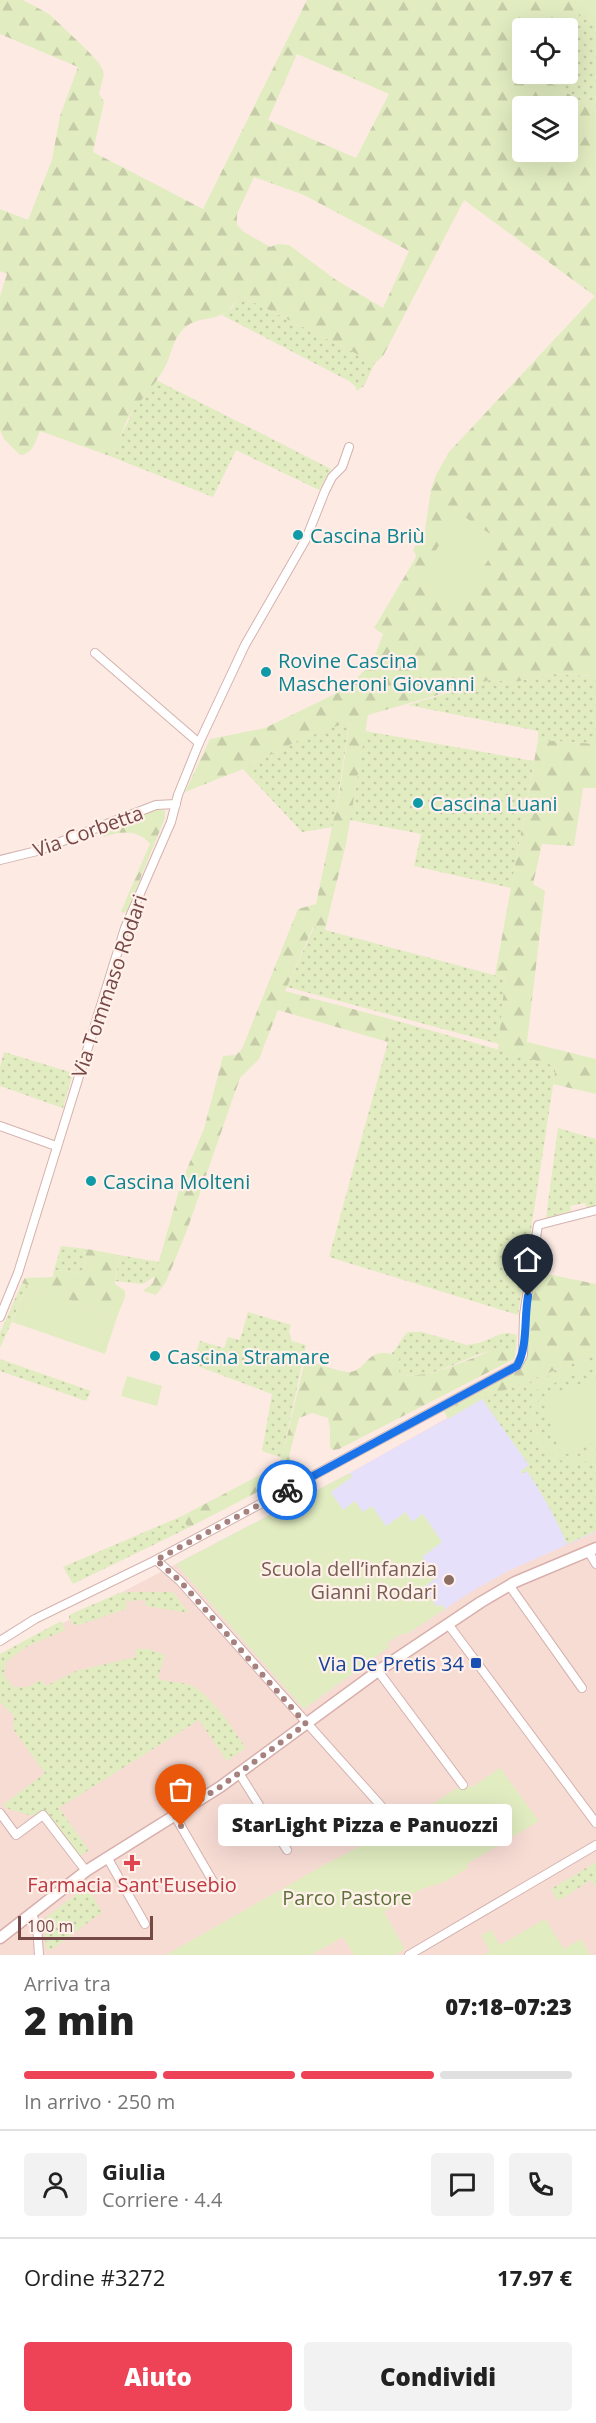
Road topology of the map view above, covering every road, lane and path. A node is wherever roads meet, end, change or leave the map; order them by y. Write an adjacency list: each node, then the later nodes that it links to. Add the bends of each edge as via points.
1 (349, 447): 3 (street, Via Tommaso Rodari, via 291,568 245,645)
2 (95, 653): 3 (street)
3 (199, 743): 4 (street, Via Tommaso Rodari)
4 (176, 804): 5 (street, Via Corbetta, via 156,805 37,851); 7 (street, Via Tommaso Rodari, via 124,928)
5 (0, 860)
6 (0, 1126): 7 (street)
7 (56, 1146): 9 (street, Via Tommaso Rodari, via 18,1273)
8 (596, 1210): 11 (street, via 538,1225 524,1315 523,1355 517,1366)
9 (0, 1317)
10 (592, 1549): 12 (street); 13 (street)
11 (156, 1560): 15 (street, via 35,1619); 18 (street, via 180,1581)
12 (596, 1564)
13 (509, 1585): 14 (street); 17 (street)
14 (448, 1624): 16 (street); 23 (street)
15 (0, 1641)
16 (378, 1671): 18 (street); 20 (street)
17 (582, 1688)
18 (306, 1724): 19 (street); 24 (street)
19 (239, 1773): 22 (street); 26 (street)
20 (462, 1785)
21 (0, 1814): 28 (street, via 16,1835 43,1815)
22 (175, 1816): 27 (street); 29 (street)
23 (596, 1823)
24 (399, 1826)
25 (596, 1845): 34 (street)
26 (287, 1850)
27 (107, 1857): 28 (street); 31 (street)
28 (86, 1871): 30 (street)
29 (215, 1885)
30 (32, 1913): 32 (street); 33 (street)
31 (145, 1924)
32 (0, 1938)
33 (39, 1955)
34 (409, 1955)

